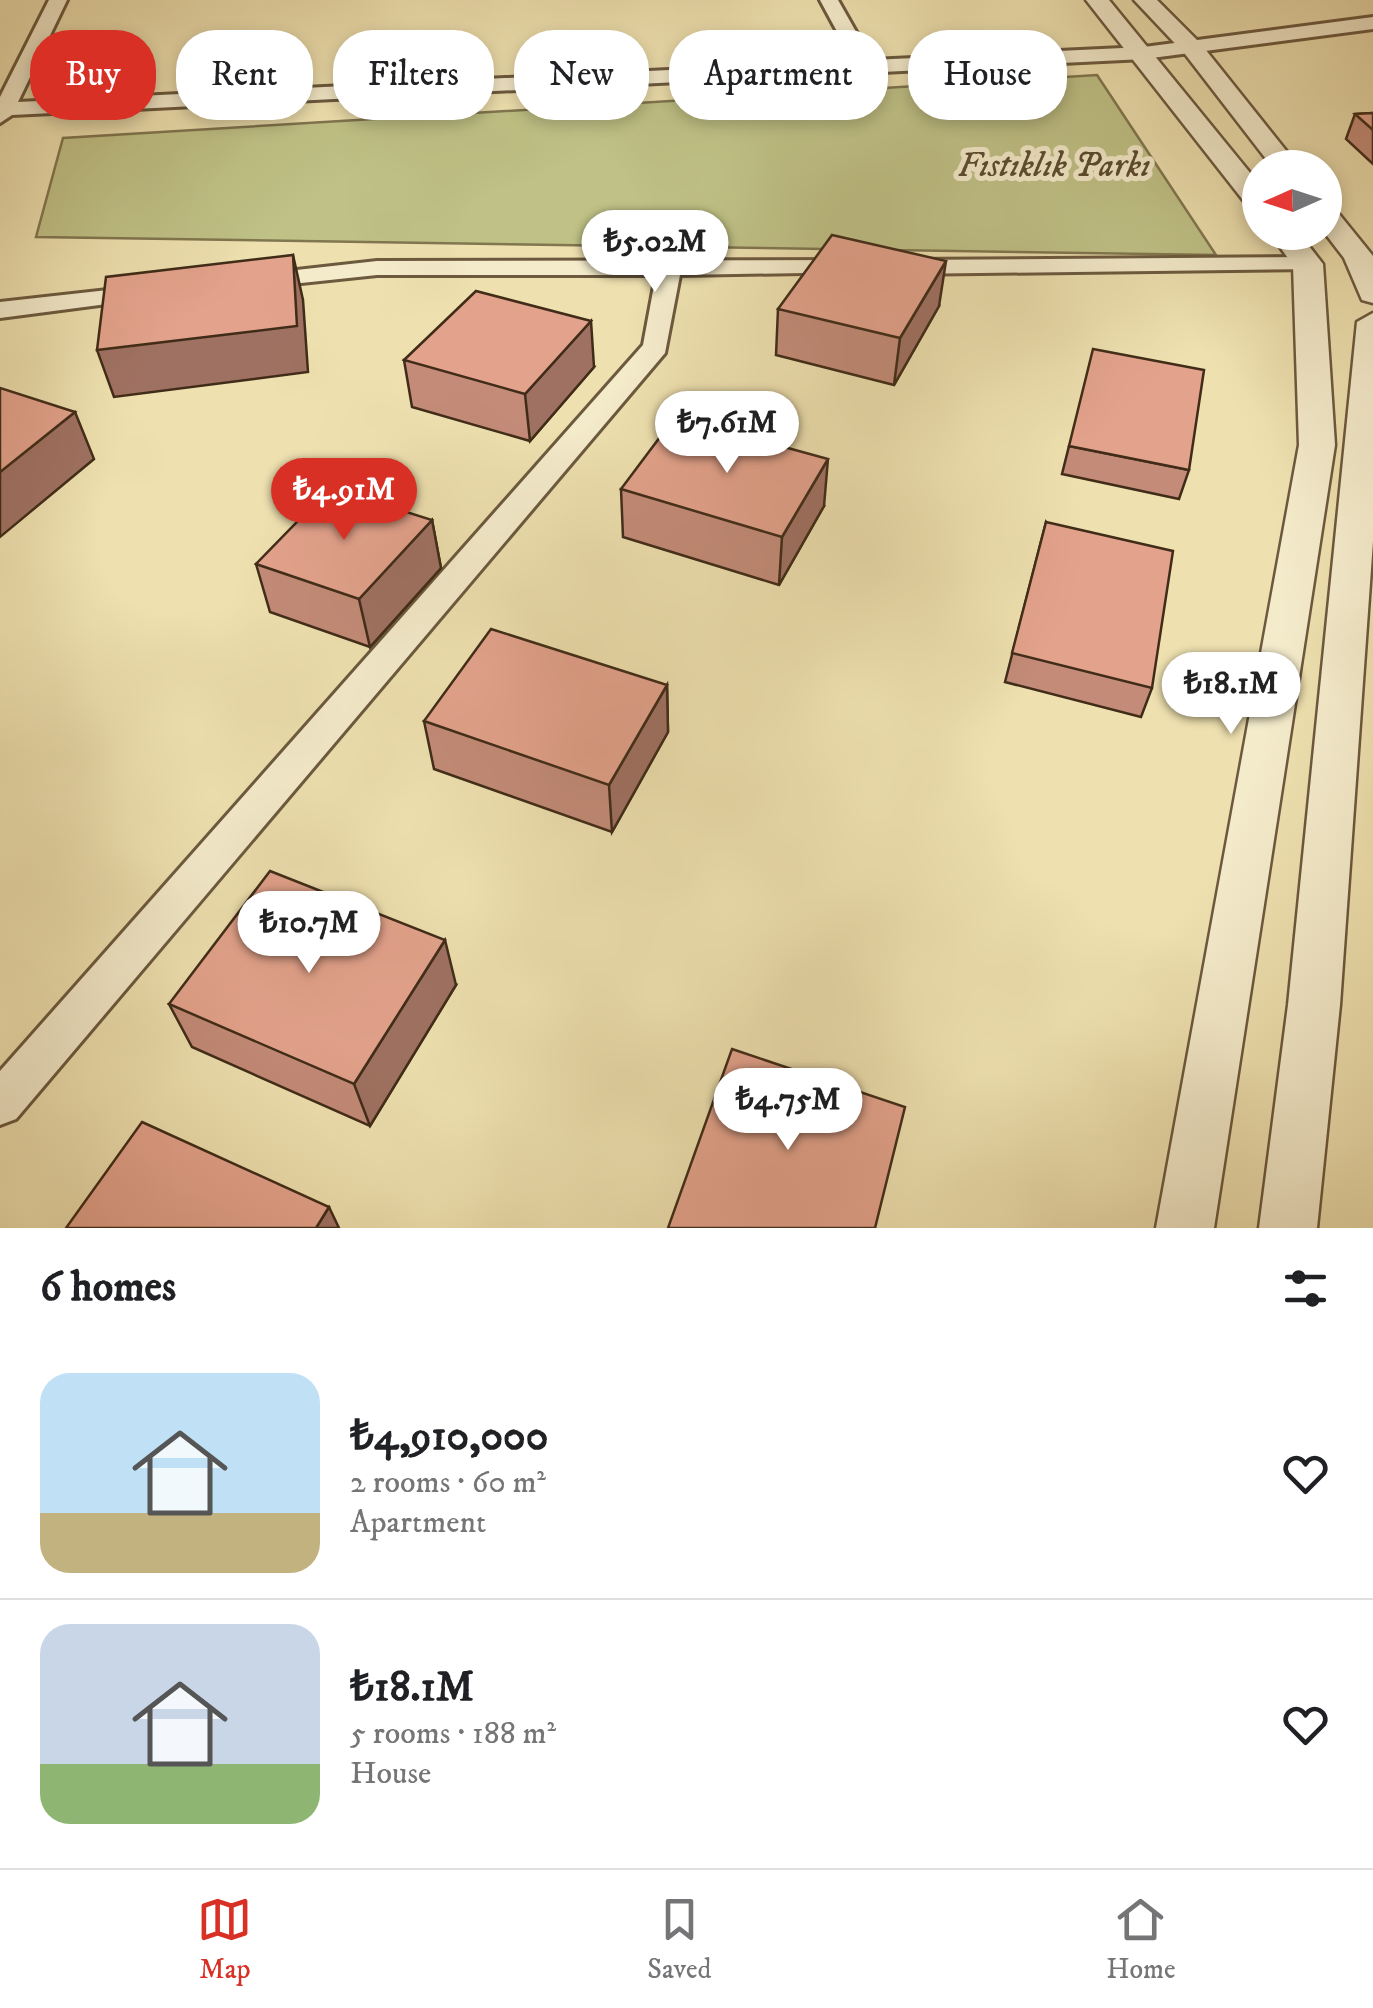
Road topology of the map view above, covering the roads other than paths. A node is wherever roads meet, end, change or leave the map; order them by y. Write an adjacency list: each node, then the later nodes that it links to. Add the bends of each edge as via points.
1 (58, 0): 11 (street)
2 (828, 0): 6 (street)
3 (1097, 0): 8 (street)
4 (1145, 0): 7 (street)
5 (1373, 23): 7 (street)
6 (845, 30)
7 (1193, 49): 8 (street); 12 (street)
8 (1144, 52): 9 (street); 13 (street)
9 (888, 65)
10 (669, 76): 11 (street)
11 (2, 111)
12 (1274, 150)
13 (1242, 179)
14 (1342, 236): 20 (street)
15 (1242, 250): 17 (street)
16 (1295, 250): 24 (street, via 1317,446)
17 (669, 268): 18 (street, via 378,268); 23 (street, via 656,346)
18 (222, 284)
19 (164, 291): 21 (street)
20 (1373, 294)
21 (0, 310)
22 (1373, 322): 25 (street, via 1314,1005)
23 (0, 1104)
24 (1185, 1228)
25 (1288, 1228)

